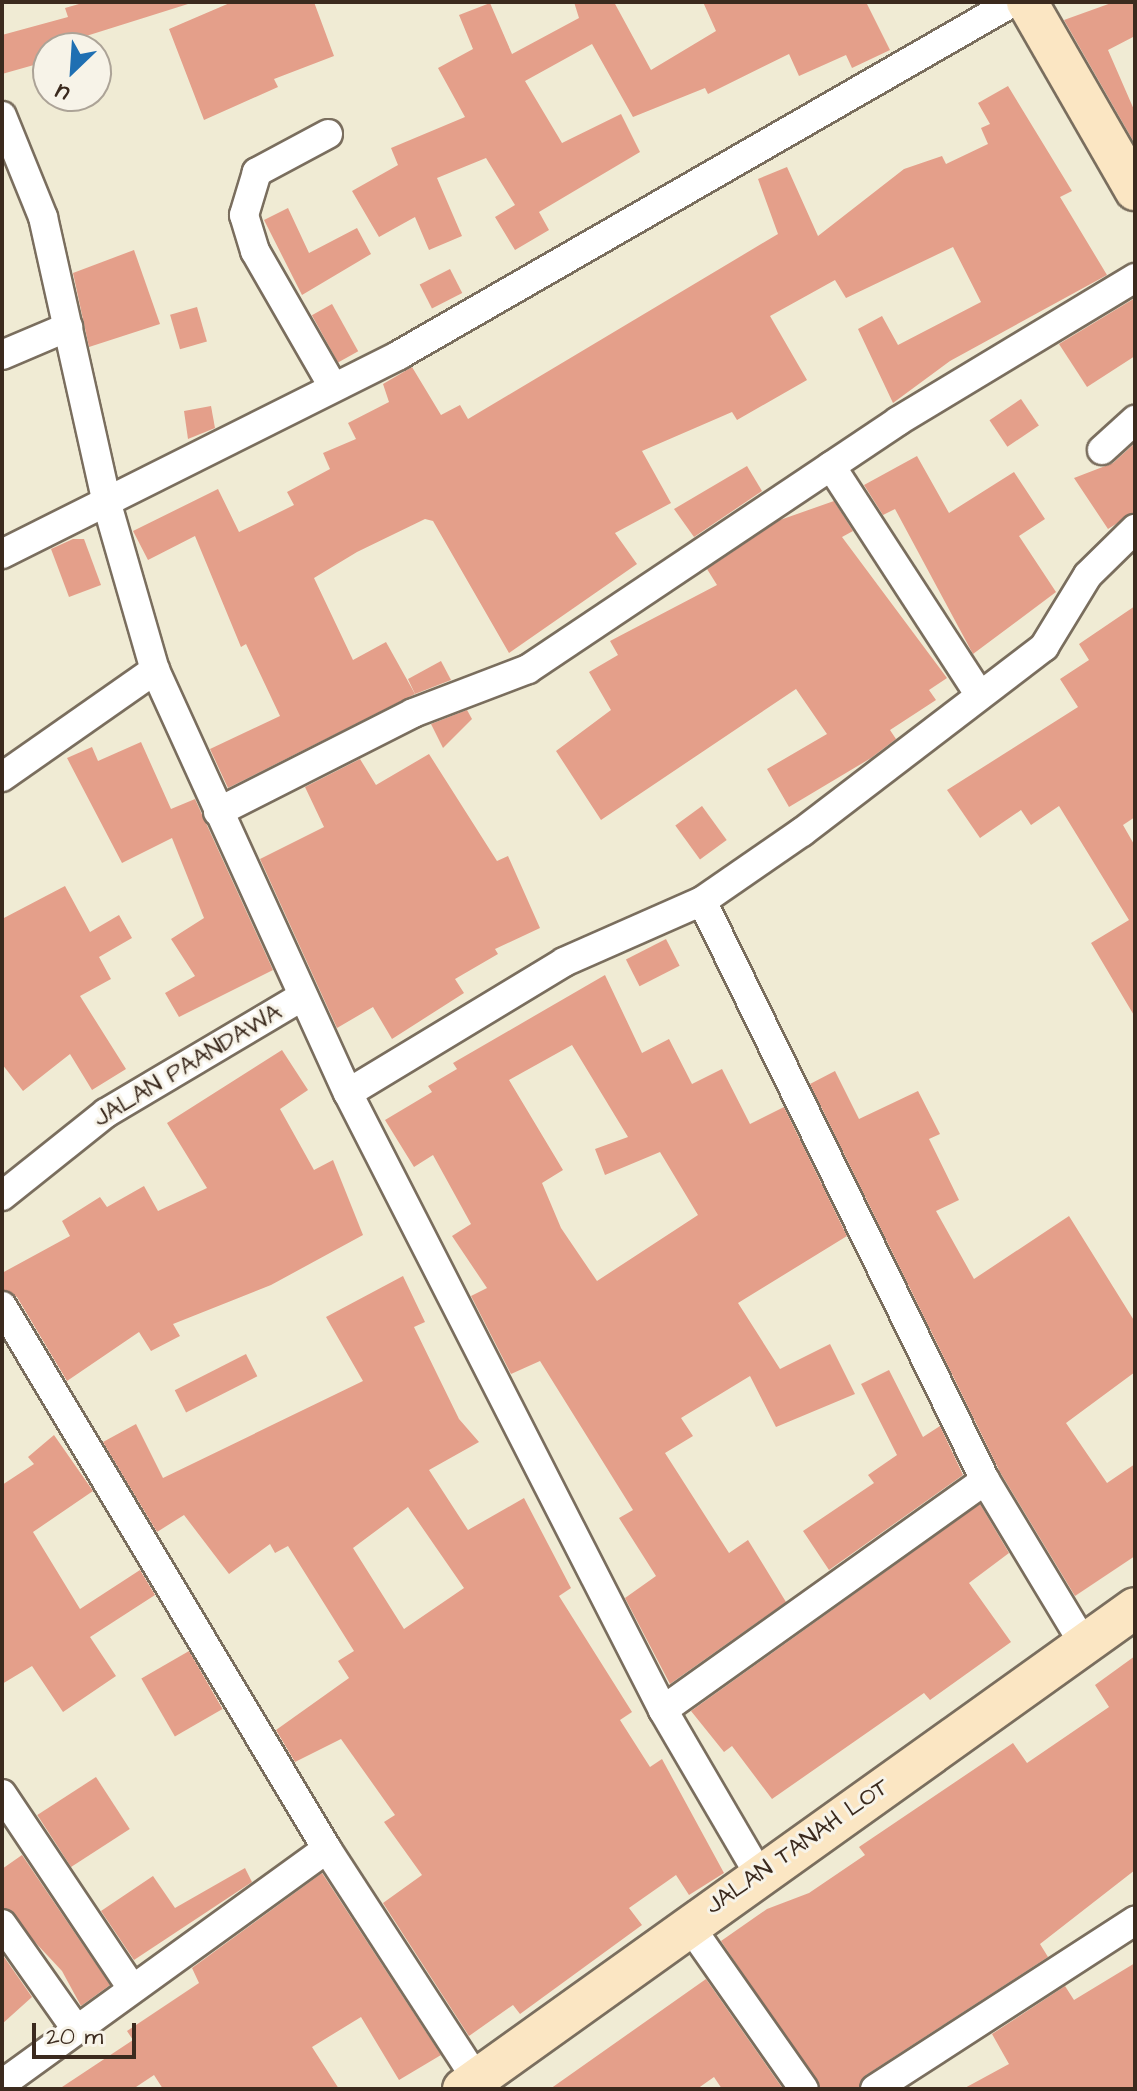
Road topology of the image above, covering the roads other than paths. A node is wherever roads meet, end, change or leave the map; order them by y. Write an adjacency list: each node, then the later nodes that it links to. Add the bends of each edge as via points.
1 (1013, 2): 10 (street, via 685,196)
2 (1027, 2): 6 (main road)
3 (2, 116): 5 (street)
4 (328, 134): 10 (street, via 257,172 244,215 255,251)
5 (10, 155): 8 (street, via 43,217)
6 (1135, 190)
7 (1135, 278): 13 (street)
8 (68, 327): 9 (street); 14 (street)
9 (2, 355)
10 (332, 385): 14 (street)
11 (1135, 420): 12 (street)
12 (1102, 450)
13 (831, 466): 18 (street); 20 (street, via 528,669 413,713)
14 (107, 504): 16 (street); 17 (street)
15 (1135, 529): 18 (street, via 1088,575 1044,647)
16 (2, 554)
17 (155, 670): 19 (street); 20 (street)
18 (979, 694): 21 (street)
19 (2, 777)
20 (218, 812): 22 (street)
21 (702, 901): 23 (street, via 564,962); 26 (street)
22 (301, 997): 23 (street); 24 (street, JALAN PAANDAWA, via 106,1113)
23 (348, 1093): 29 (street)
24 (2, 1196)
25 (2, 1306): 31 (street)
26 (985, 1480): 28 (street); 29 (street)
27 (1135, 1608): 28 (main road, JALAN TANAH LOT)
28 (1084, 1644): 32 (main road, JALAN TANAH LOT)
29 (663, 1710): 32 (street)
30 (2, 1794): 36 (street)
31 (327, 1849): 36 (street); 39 (street)
32 (759, 1874): 35 (main road, JALAN TANAH LOT)
33 (1135, 1921): 41 (street)
34 (2, 1924): 37 (street)
35 (689, 1925): 39 (main road, JALAN TANAH LOT); 40 (street)
36 (132, 1988): 37 (street)
37 (76, 2029): 38 (street)
38 (2, 2084)
39 (475, 2086)
40 (804, 2089)
41 (875, 2089)

